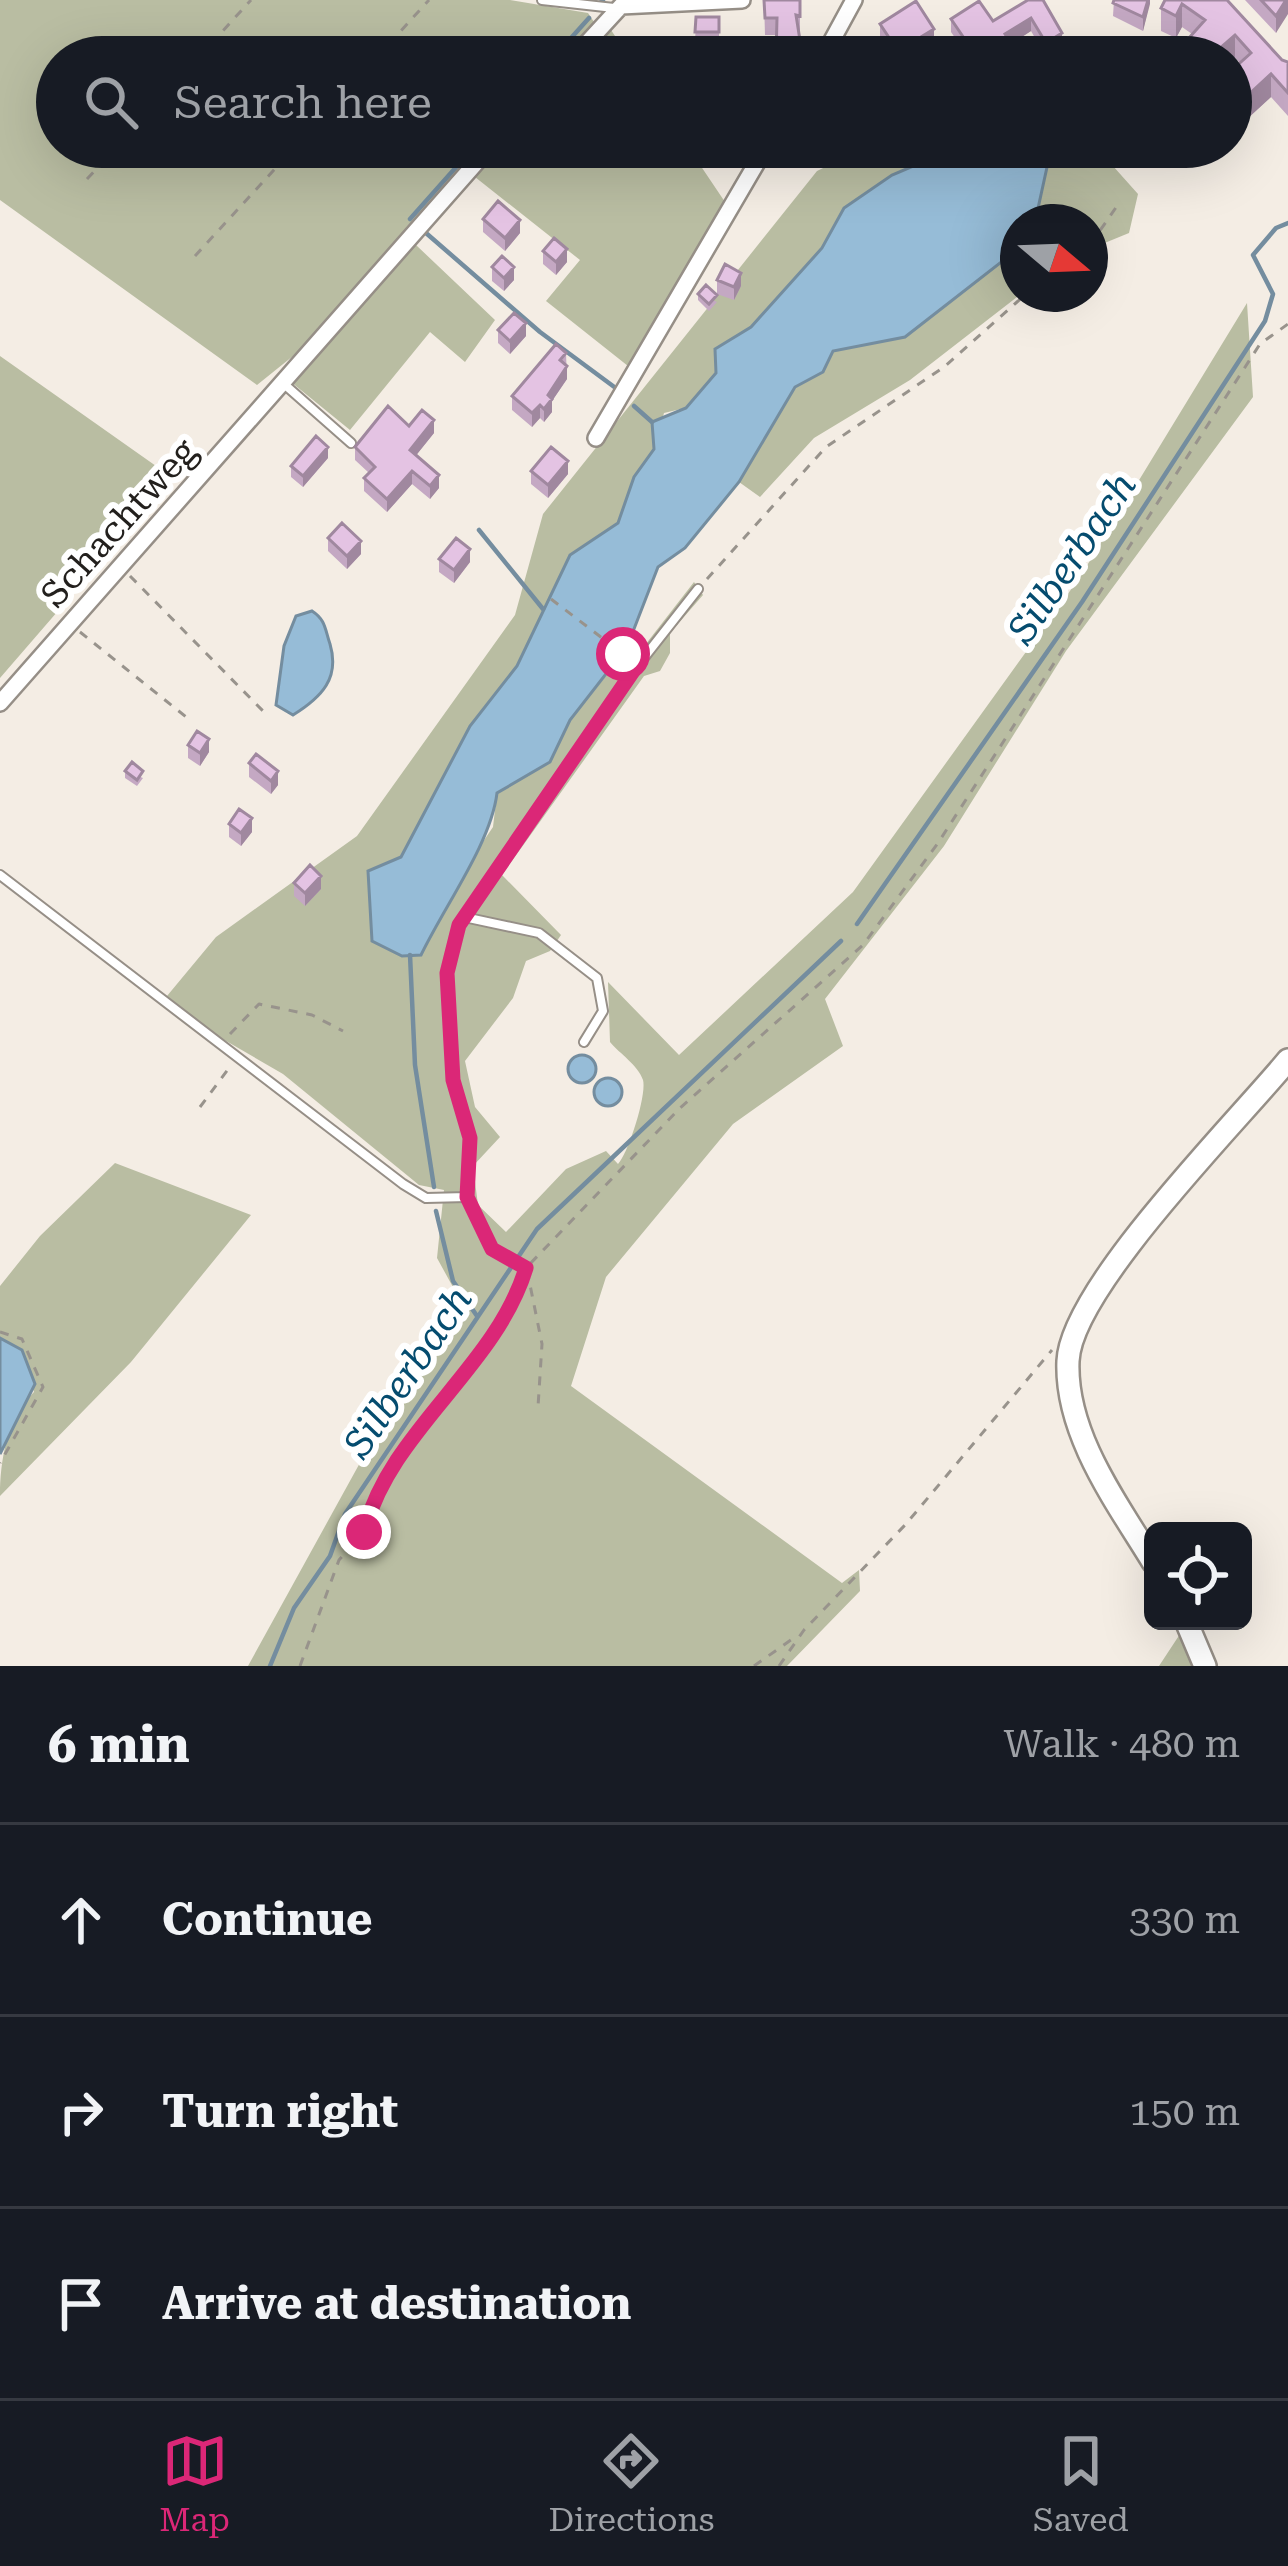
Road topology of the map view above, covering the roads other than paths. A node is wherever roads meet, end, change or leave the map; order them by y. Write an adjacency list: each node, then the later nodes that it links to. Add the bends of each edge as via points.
1 (542, 0): 4 (lane, via 604,11)
2 (742, 0): 4 (street)
3 (854, 0): 6 (street)
4 (622, 3): 5 (street)
5 (593, 36)
6 (834, 36)
7 (472, 168): 9 (street, Schachtweg)
8 (753, 168): 10 (street)
9 (283, 383): 11 (lane); 13 (street, Schachtweg)
10 (596, 438)
11 (351, 443)
12 (698, 589): 15 (lane)
13 (0, 703)
14 (0, 875): 15 (lane, via 426,1198 467,1197 470,1138 453,1080 447,973)
15 (464, 917): 16 (lane, via 539,933 597,978 603,1011)
16 (584, 1042)
17 (1288, 1060): 18 (street, via 1103,1281 1070,1346 1071,1394 1084,1436)
18 (1144, 1546)
19 (1190, 1630): 20 (street)
20 (1205, 1666)

